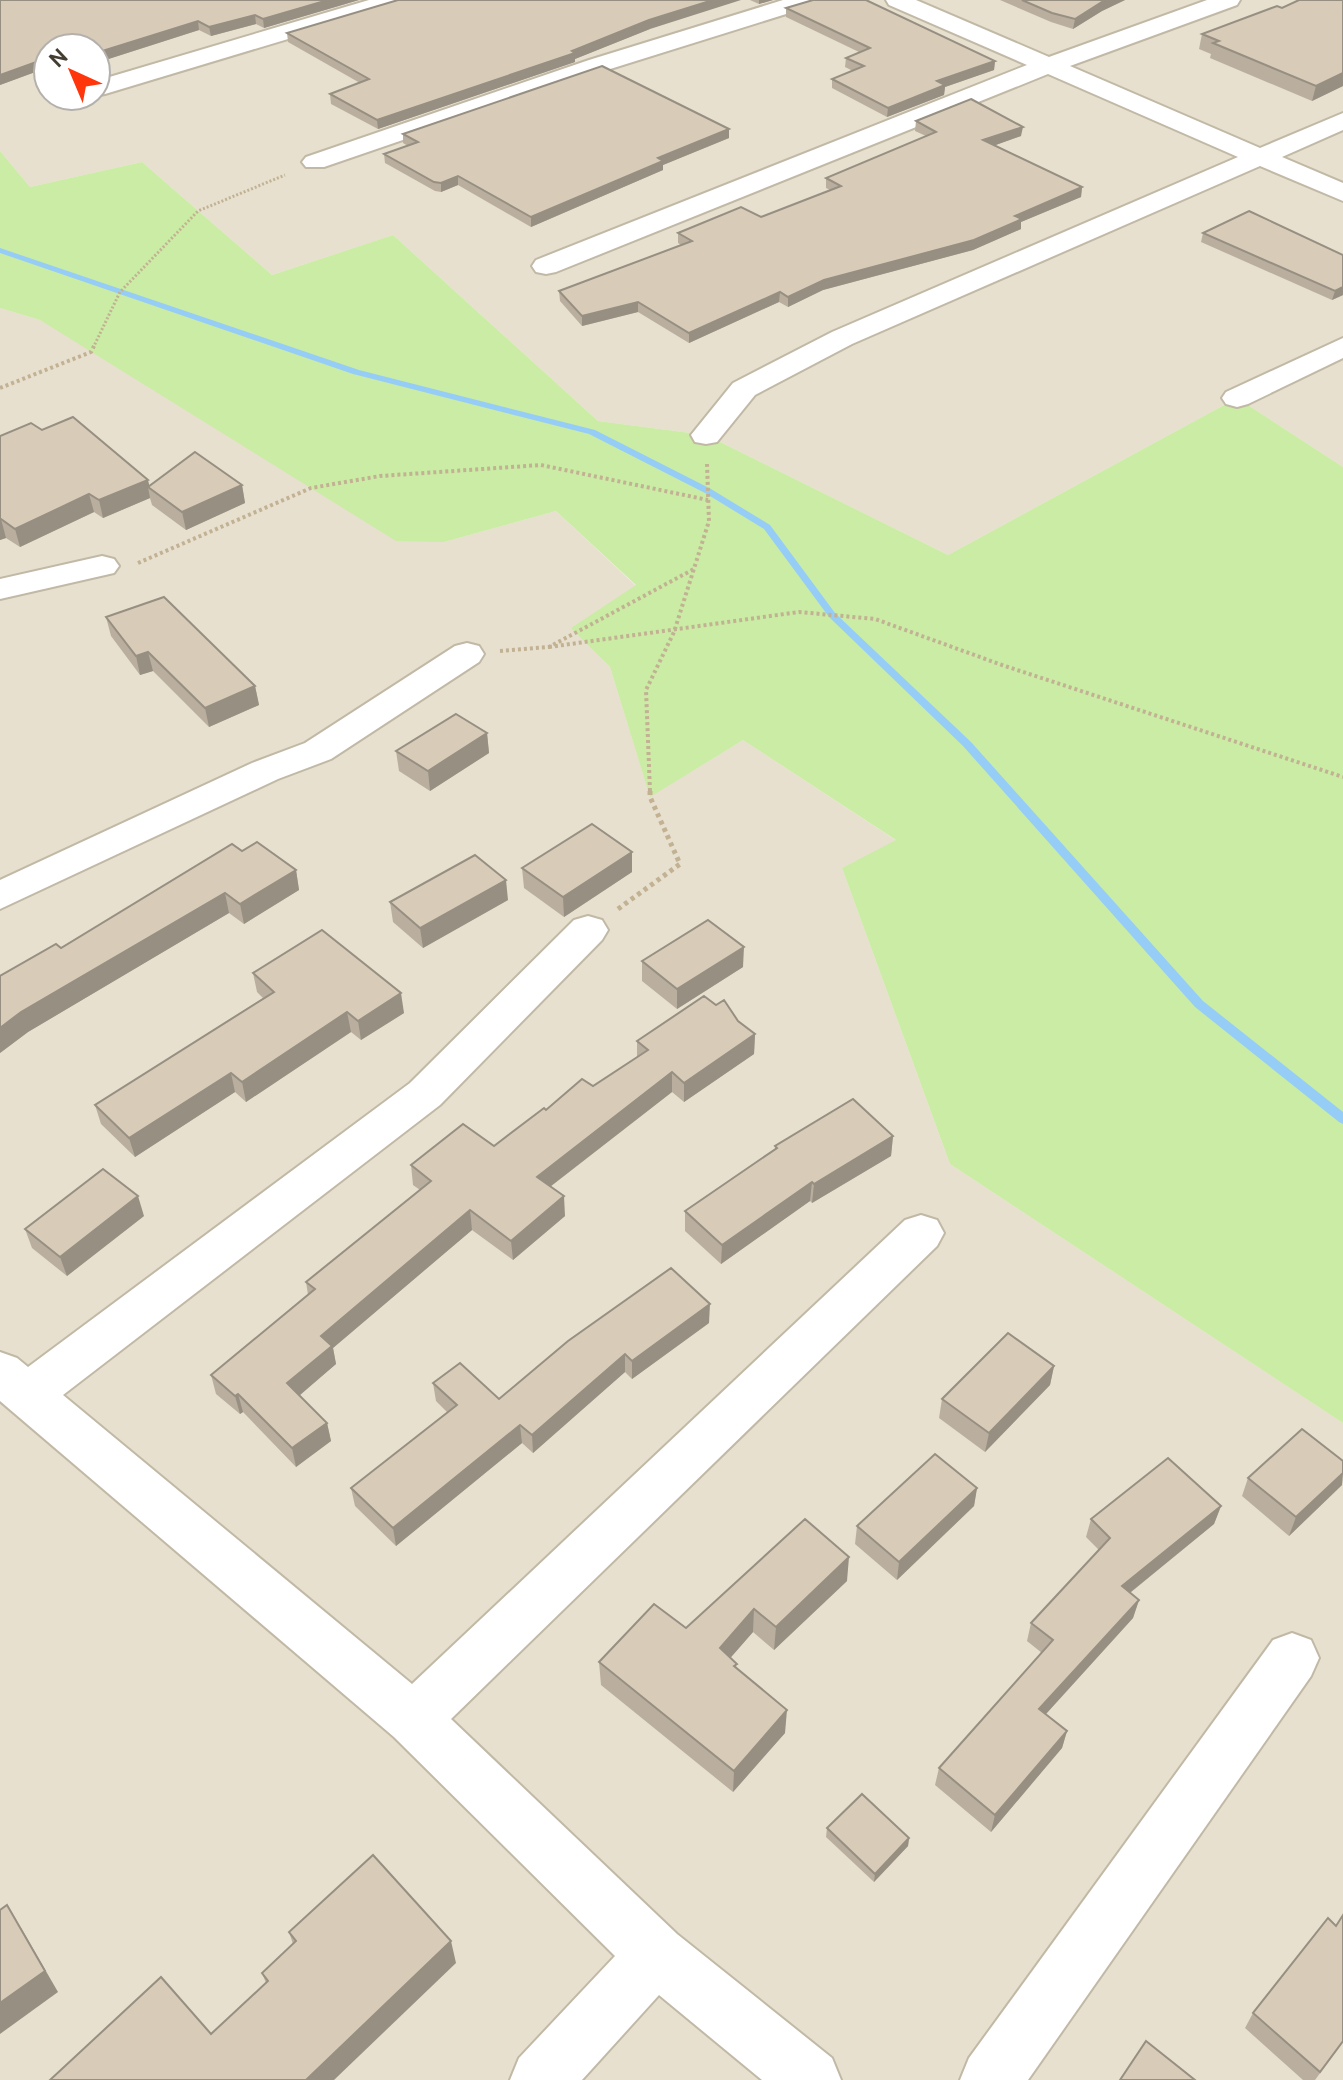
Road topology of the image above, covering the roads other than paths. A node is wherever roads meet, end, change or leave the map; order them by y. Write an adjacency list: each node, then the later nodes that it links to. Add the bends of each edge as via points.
1 (393, 0): 6 (street)
2 (807, 0): 9 (street)
3 (897, 0): 5 (street)
4 (1229, 0): 5 (street)
5 (1047, 66): 8 (street); 11 (street)
6 (112, 84)
7 (1343, 121): 8 (street)
8 (1259, 156): 10 (street); 14 (street, via 842,338 744,389)
9 (315, 162)
10 (1343, 193)
11 (546, 266)
12 (1343, 347): 13 (street)
13 (1237, 398)
14 (706, 435)
15 (102, 566): 16 (street)
16 (0, 589)
17 (467, 654): 18 (street, via 318,751)
18 (0, 896)
19 (588, 930): 21 (street, via 425,1094)
20 (921, 1233): 23 (street)
21 (13, 1384): 23 (street)
22 (1292, 1658): 27 (street)
23 (413, 1719): 24 (street)
24 (656, 1955): 25 (street); 26 (street)
25 (541, 2080)
26 (810, 2080)
27 (991, 2080)

